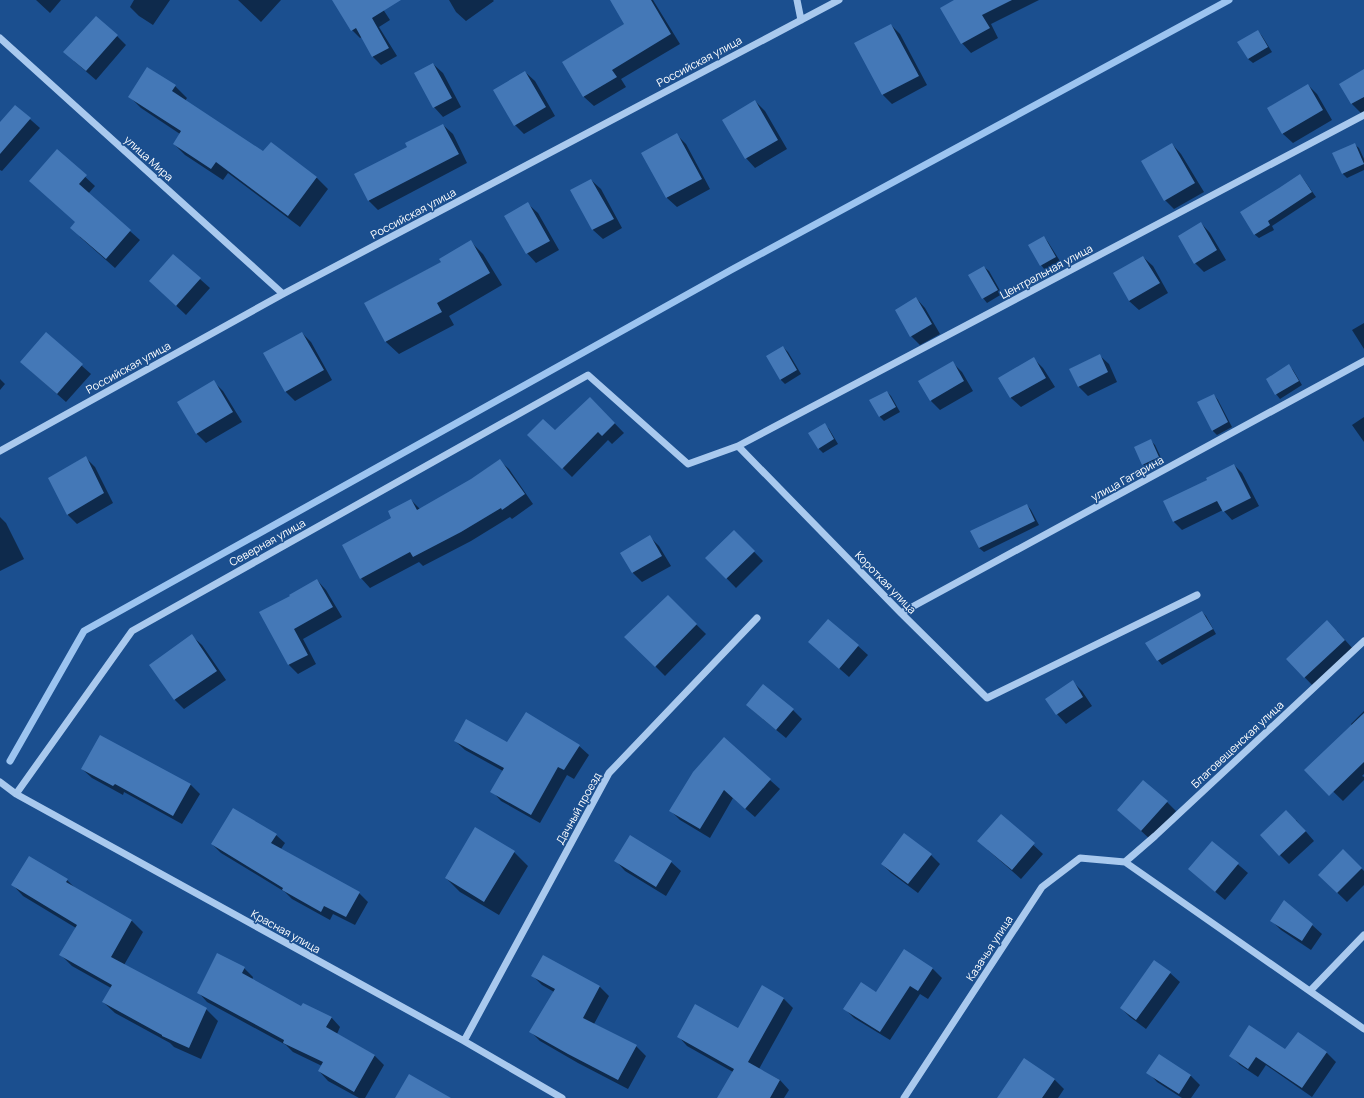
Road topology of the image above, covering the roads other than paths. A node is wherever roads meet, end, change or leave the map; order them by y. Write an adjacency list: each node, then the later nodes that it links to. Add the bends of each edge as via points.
1 (797, 0): 3 (street)
2 (839, 0): 3 (street, Российская улица)
3 (801, 20): 6 (street, Российская улица)
4 (0, 38): 6 (street, улица Мира)
5 (1364, 115): 8 (street, Центральная улица)
6 (283, 294): 9 (street, Российская улица)
7 (1364, 361): 11 (street, улица Гагарина)
8 (738, 446): 11 (street, Короткая улица); 15 (street, Северная улица, via 688,464 588,375 132,631)
9 (0, 451)
10 (1197, 595): 11 (street, Короткая улица, via 987,698)
11 (901, 613)
12 (756, 618): 20 (street, Дачный проезд, via 609,773)
13 (1364, 641): 16 (street, Благовещенская улица)
14 (0, 782): 15 (street, Красная улица)
15 (16, 794): 20 (street, Красная улица)
16 (1125, 862): 18 (street); 22 (street, Казачья улица, via 1080,858 1042,887)
17 (1364, 935): 18 (street)
18 (1310, 991): 19 (street)
19 (1364, 1029)
20 (464, 1041): 21 (street, Красная улица)
21 (562, 1098)
22 (904, 1098)

